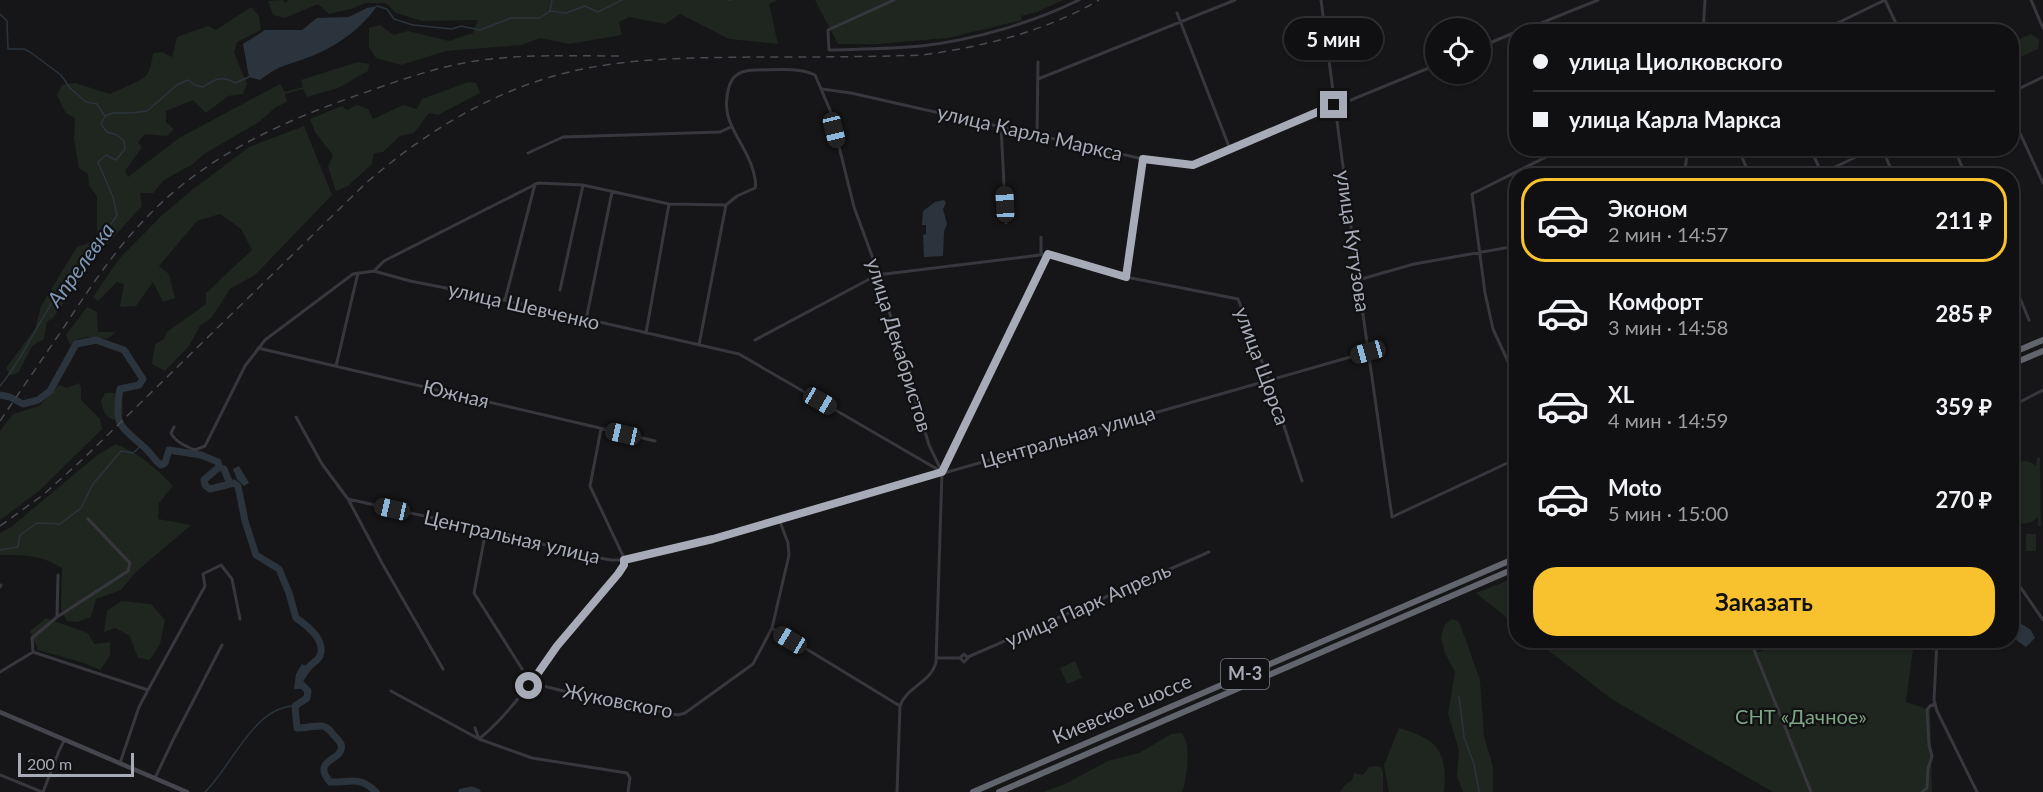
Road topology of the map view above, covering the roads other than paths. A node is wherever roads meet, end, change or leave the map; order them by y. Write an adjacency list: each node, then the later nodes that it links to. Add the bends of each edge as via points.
1 (894, 0): 2 (street, via 828,30 829,50 922,46 1006,28)
2 (1080, 0)
3 (1235, 0): 10 (street)
4 (1321, 0): 24 (street, улица Кутузова)
5 (1598, 0): 11 (street)
6 (1705, 0): 12 (street)
7 (1885, 0): 13 (street); 14 (street)
8 (2031, 0): 15 (street)
9 (1177, 14): 10 (street)
10 (1180, 23): 21 (street); 29 (street)
11 (1538, 24)
12 (1703, 24)
13 (1836, 24)
14 (1896, 24)
15 (2043, 28)
16 (1509, 36): 17 (street)
17 (1491, 43)
18 (1038, 62): 21 (street)
19 (1425, 69): 24 (street, улица Карла Маркса)
20 (2043, 77): 23 (street)
21 (1038, 79): 28 (street)
22 (822, 89): 25 (street, улица Карла Маркса); 26 (street, улица Декабристов, via 815,75 805,70 748,70 738,74 732,79 726,97); 53 (street, улица Декабристов)
23 (2019, 89)
24 (1334, 105): 29 (street, улица Карла Маркса); 55 (street, улица Кутузова)
25 (1001, 126): 28 (street, улица Карла Маркса); 45 (street)
26 (731, 127): 30 (street, via 720,132 563,137); 44 (street, via 750,161 756,188)
27 (2019, 131): 39 (street)
28 (1037, 136): 34 (street, улица Карла Маркса)
29 (1230, 149): 34 (street, улица Карла Маркса, via 1193,165)
30 (528, 153)
31 (1547, 156): 36 (street)
32 (1687, 156): 35 (street)
33 (1859, 156): 37 (street)
34 (1143, 159): 54 (street)
35 (1686, 167)
36 (1523, 168)
37 (1835, 168)
38 (1509, 175): 48 (street, via 1472,194)
39 (2043, 183)
40 (535, 184): 41 (street); 51 (street, via 384,261); 58 (street)
41 (583, 185): 42 (street); 56 (street)
42 (612, 192): 43 (street); 59 (street)
43 (669, 204): 44 (street); 61 (street)
44 (726, 205): 64 (street)
45 (1006, 223)
46 (1041, 237): 50 (street)
47 (1509, 249): 48 (street)
48 (1479, 251): 55 (street); 70 (street, via 1493,329)
49 (1048, 254): 50 (street); 54 (street, улица Щорса); 80 (street)
50 (1041, 255): 53 (street)
51 (374, 271): 52 (street, улица Шевченко); 58 (street, улица Шевченко)
52 (358, 273): 65 (street, улица Шевченко); 71 (street)
53 (877, 275): 62 (street); 80 (street, улица Декабристов, via 929,445)
54 (1126, 277): 72 (street, улица Щорса, via 1238,299)
55 (1358, 280): 68 (street, улица Кутузова)
56 (560, 290)
57 (2019, 296): 60 (street)
58 (505, 300): 59 (street, улица Шевченко)
59 (585, 320): 61 (street, улица Шевченко)
60 (2029, 320)
61 (646, 333): 64 (street, улица Шевченко)
62 (755, 340)
63 (2043, 340): 66 (highway)
64 (699, 345): 80 (street, улица Шевченко, via 739,354)
65 (258, 348): 71 (street, Южная); 76 (street, улица Шевченко, via 244,366 205,446 195,450 173,438)
66 (2019, 350)
67 (2043, 351): 69 (highway)
68 (1368, 352): 72 (street, Центральная улица); 79 (street, улица Кутузова, via 1392,517)
69 (2019, 361)
70 (1509, 364)
71 (336, 366): 77 (street, Южная)
72 (1269, 380): 80 (street, Центральная улица); 81 (street, улица Щорса)
73 (2043, 390): 74 (street)
74 (2019, 401)
75 (296, 417): 82 (street, via 322,464)
76 (174, 427)
77 (601, 429): 78 (street, Южная); 87 (street, via 590,486)
78 (655, 441)
79 (1509, 462)
80 (942, 472): 84 (street, Центральная улица); 100 (street, улица Декабристов)
81 (1302, 481)
82 (348, 499): 85 (street, Центральная улица); 101 (street)
83 (88, 519): 92 (street, via 130,563 128,571)
84 (779, 519): 87 (street, Центральная улица); 95 (street, Жуковского, via 789,555)
85 (486, 530): 87 (street, Центральная улица, via 583,555); 103 (street, via 474,593)
86 (1209, 552): 100 (street, улица Парк Апрель, via 964,662 960,658)
87 (625, 560): 103 (street)
88 (1509, 561): 119 (highway, Киевское шоссе / М-3)
89 (1509, 571): 120 (highway, Киевское шоссе / М-3)
90 (58, 575): 92 (street)
91 (2019, 585): 94 (street)
92 (57, 617): 99 (street, via 32,638)
93 (240, 619): 104 (street, via 232,579 221,565 203,574 205,586)
94 (2043, 620)
95 (772, 628): 103 (street, Жуковского, via 753,664 678,715); 107 (street)
96 (222, 645): 114 (street)
97 (1753, 648): 121 (street)
98 (1937, 648): 106 (street)
99 (33, 652): 102 (street); 104 (street)
100 (936, 658): 107 (street, via 932,673 906,694)
101 (442, 669)
102 (0, 672)
103 (531, 683): 111 (street)
104 (148, 690): 112 (street)
105 (391, 691): 111 (street)
106 (1935, 704): 122 (street, via 1927,710 1932,756 1927,788); 123 (street)
107 (900, 706): 118 (street)
108 (0, 712): 110 (street)
109 (475, 728): 111 (street)
110 (66, 739): 112 (street); 115 (street)
111 (479, 739): 117 (street, via 532,758 627,772)
112 (120, 763): 114 (street)
113 (0, 776): 115 (street)
114 (155, 778): 116 (street)
115 (42, 792)
116 (187, 792)
117 (628, 792)
118 (897, 792)
119 (973, 792)
120 (999, 792)
121 (1810, 792)
122 (1922, 792)
123 (1977, 792)

